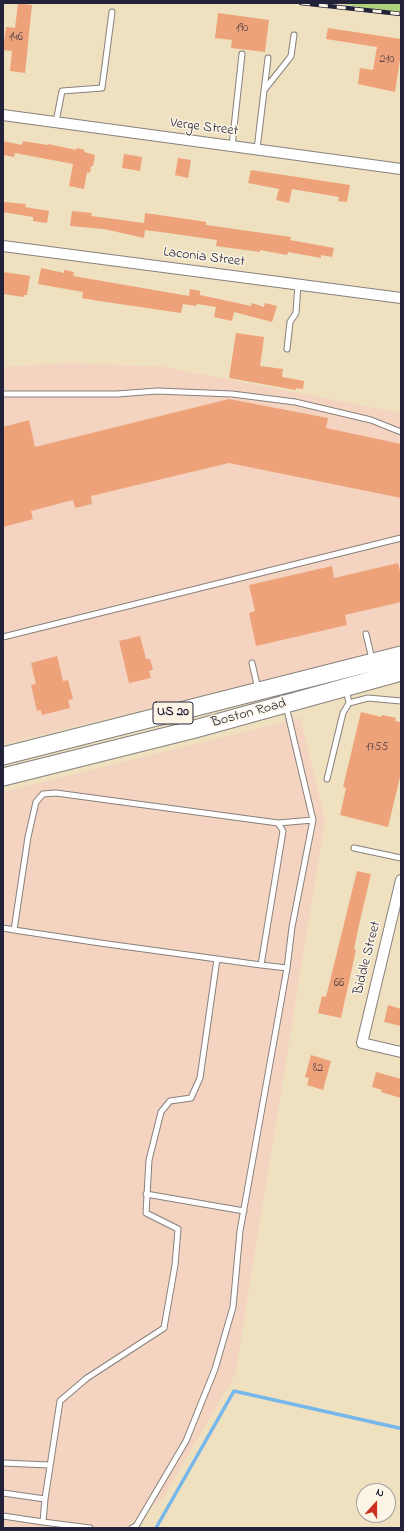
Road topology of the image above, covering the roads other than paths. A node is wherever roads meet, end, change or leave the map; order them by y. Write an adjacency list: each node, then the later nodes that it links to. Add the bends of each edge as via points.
1 (112, 12): 7 (lane, via 102,88 62,91)
2 (294, 35): 5 (lane, via 291,56)
3 (242, 54): 8 (lane)
4 (268, 58): 5 (lane)
5 (264, 89): 9 (lane)
6 (3, 115): 7 (street, Verge Street)
7 (56, 122): 8 (street, Verge Street)
8 (232, 146): 9 (street, Verge Street)
9 (257, 149): 10 (street, Verge Street)
10 (401, 169)
11 (3, 246): 12 (street, Laconia Street)
12 (298, 284): 13 (street, Laconia Street); 14 (lane, via 296,313 290,322)
13 (401, 298)
14 (287, 349)
15 (3, 394): 16 (lane, via 117,394 157,391 232,394 295,402 371,420)
16 (401, 432)
17 (401, 538): 19 (lane)
18 (366, 634): 22 (lane)
19 (3, 638)
20 (401, 655): 22 (main road, Boston Road / US 20)
21 (252, 662): 24 (lane)
22 (373, 662): 24 (main road, Boston Road / US 20)
23 (401, 672): 25 (main road, Boston Road / US 20)
24 (259, 692): 28 (main road, Boston Road / US 20)
25 (347, 695): 26 (lane); 27 (main road, Boston Road / US 20); 29 (lane)
26 (401, 701)
27 (286, 704): 28 (main road, Boston Road / US 20); 30 (lane)
28 (5, 764)
29 (327, 780)
30 (313, 820): 31 (lane); 39 (lane, via 292,927)
31 (278, 823): 36 (lane, via 43,794 36,802 28,837); 38 (lane, via 283,831)
32 (354, 848): 33 (lane)
33 (401, 858)
34 (401, 880): 40 (street, Biddle Street, via 362,1043)
35 (3, 928): 36 (lane)
36 (14, 930): 37 (lane)
37 (218, 959): 38 (lane); 41 (lane, via 200,1078 191,1098 170,1101 161,1112 149,1160)
38 (261, 965): 39 (lane)
39 (287, 968): 42 (lane)
40 (401, 1052)
41 (146, 1194): 42 (lane); 44 (lane, via 146,1213 178,1229 175,1265 164,1328 87,1378 60,1401)
42 (244, 1211): 50 (lane, via 233,1307 216,1365 186,1441 136,1526)
43 (3, 1463): 44 (lane)
44 (50, 1465): 46 (lane)
45 (3, 1493): 46 (lane)
46 (45, 1499): 48 (lane)
47 (3, 1516): 48 (lane)
48 (43, 1522): 49 (lane)
49 (90, 1528)
50 (132, 1528)

